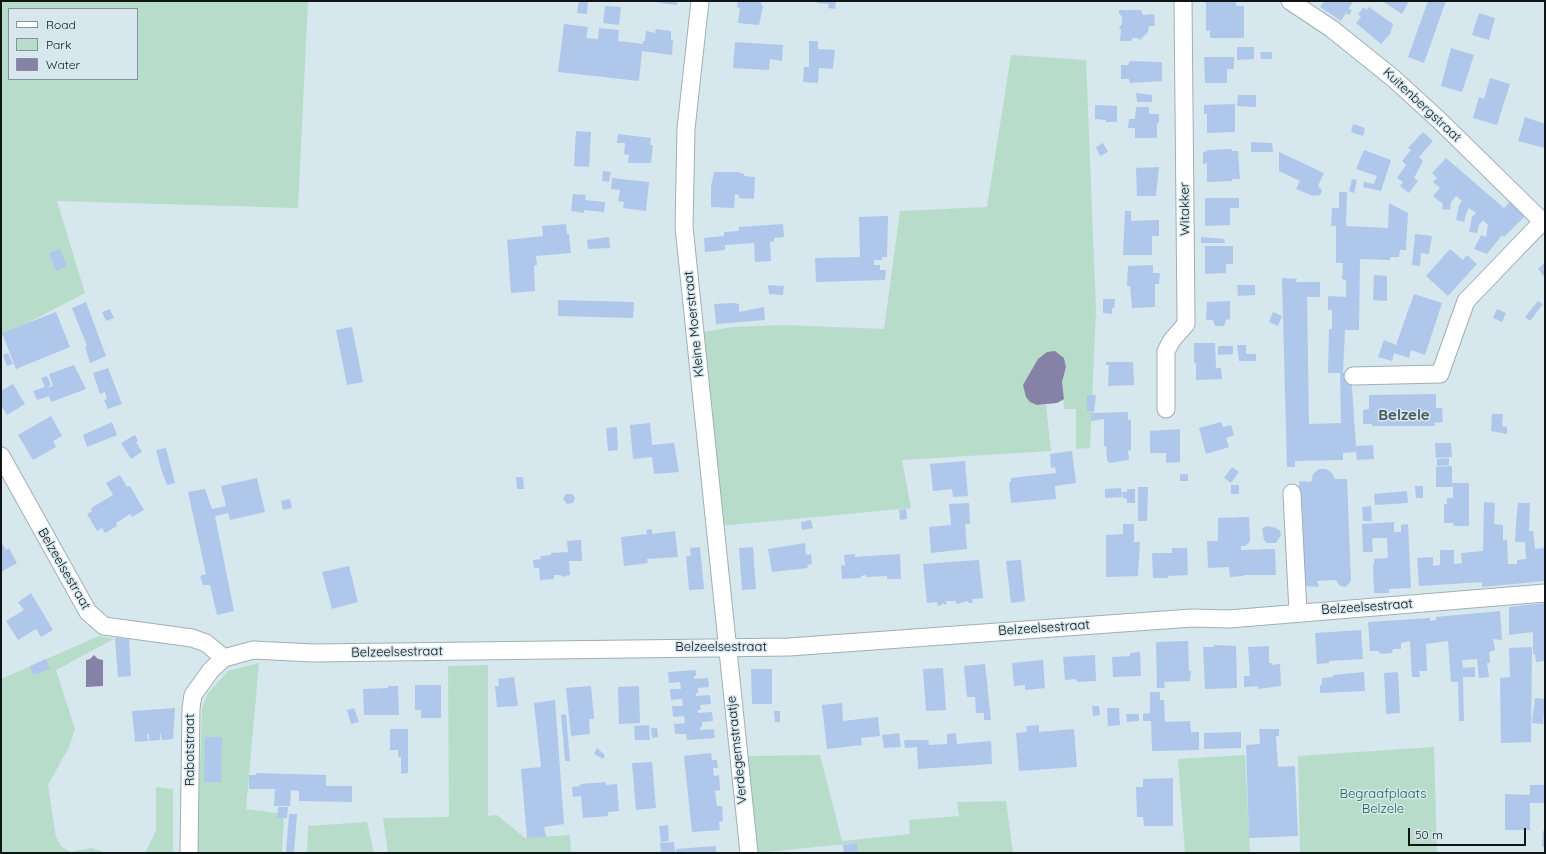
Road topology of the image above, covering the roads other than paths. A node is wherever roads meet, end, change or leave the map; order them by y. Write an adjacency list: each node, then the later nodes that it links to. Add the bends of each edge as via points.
1 (700, 1): 11 (street, Kleine Moerstraat, via 686,129 684,227)
2 (1183, 1): 6 (street, Witakker, via 1186,324 1166,351)
3 (1290, 1): 4 (street, Kuitenbergstraat, via 1337,33 1393,78)
4 (1544, 223): 5 (street, Kuitenbergstraat, via 1466,300 1440,374)
5 (1353, 376)
6 (1166, 409)
7 (1, 456): 12 (street, Belzeelsestraat, via 88,612 104,626 192,638 206,644)
8 (1292, 493): 10 (street)
9 (1545, 593): 10 (street, Belzeelsestraat)
10 (1298, 612): 11 (street, Belzeelsestraat, via 1229,619 1176,619 789,647)
11 (727, 647): 12 (street, Belzeelsestraat, via 313,654 253,650); 14 (street, Verdegemstraatje)
12 (224, 658): 13 (street, Rabotstraat, via 200,683 193,695)
13 (189, 853)
14 (749, 853)

